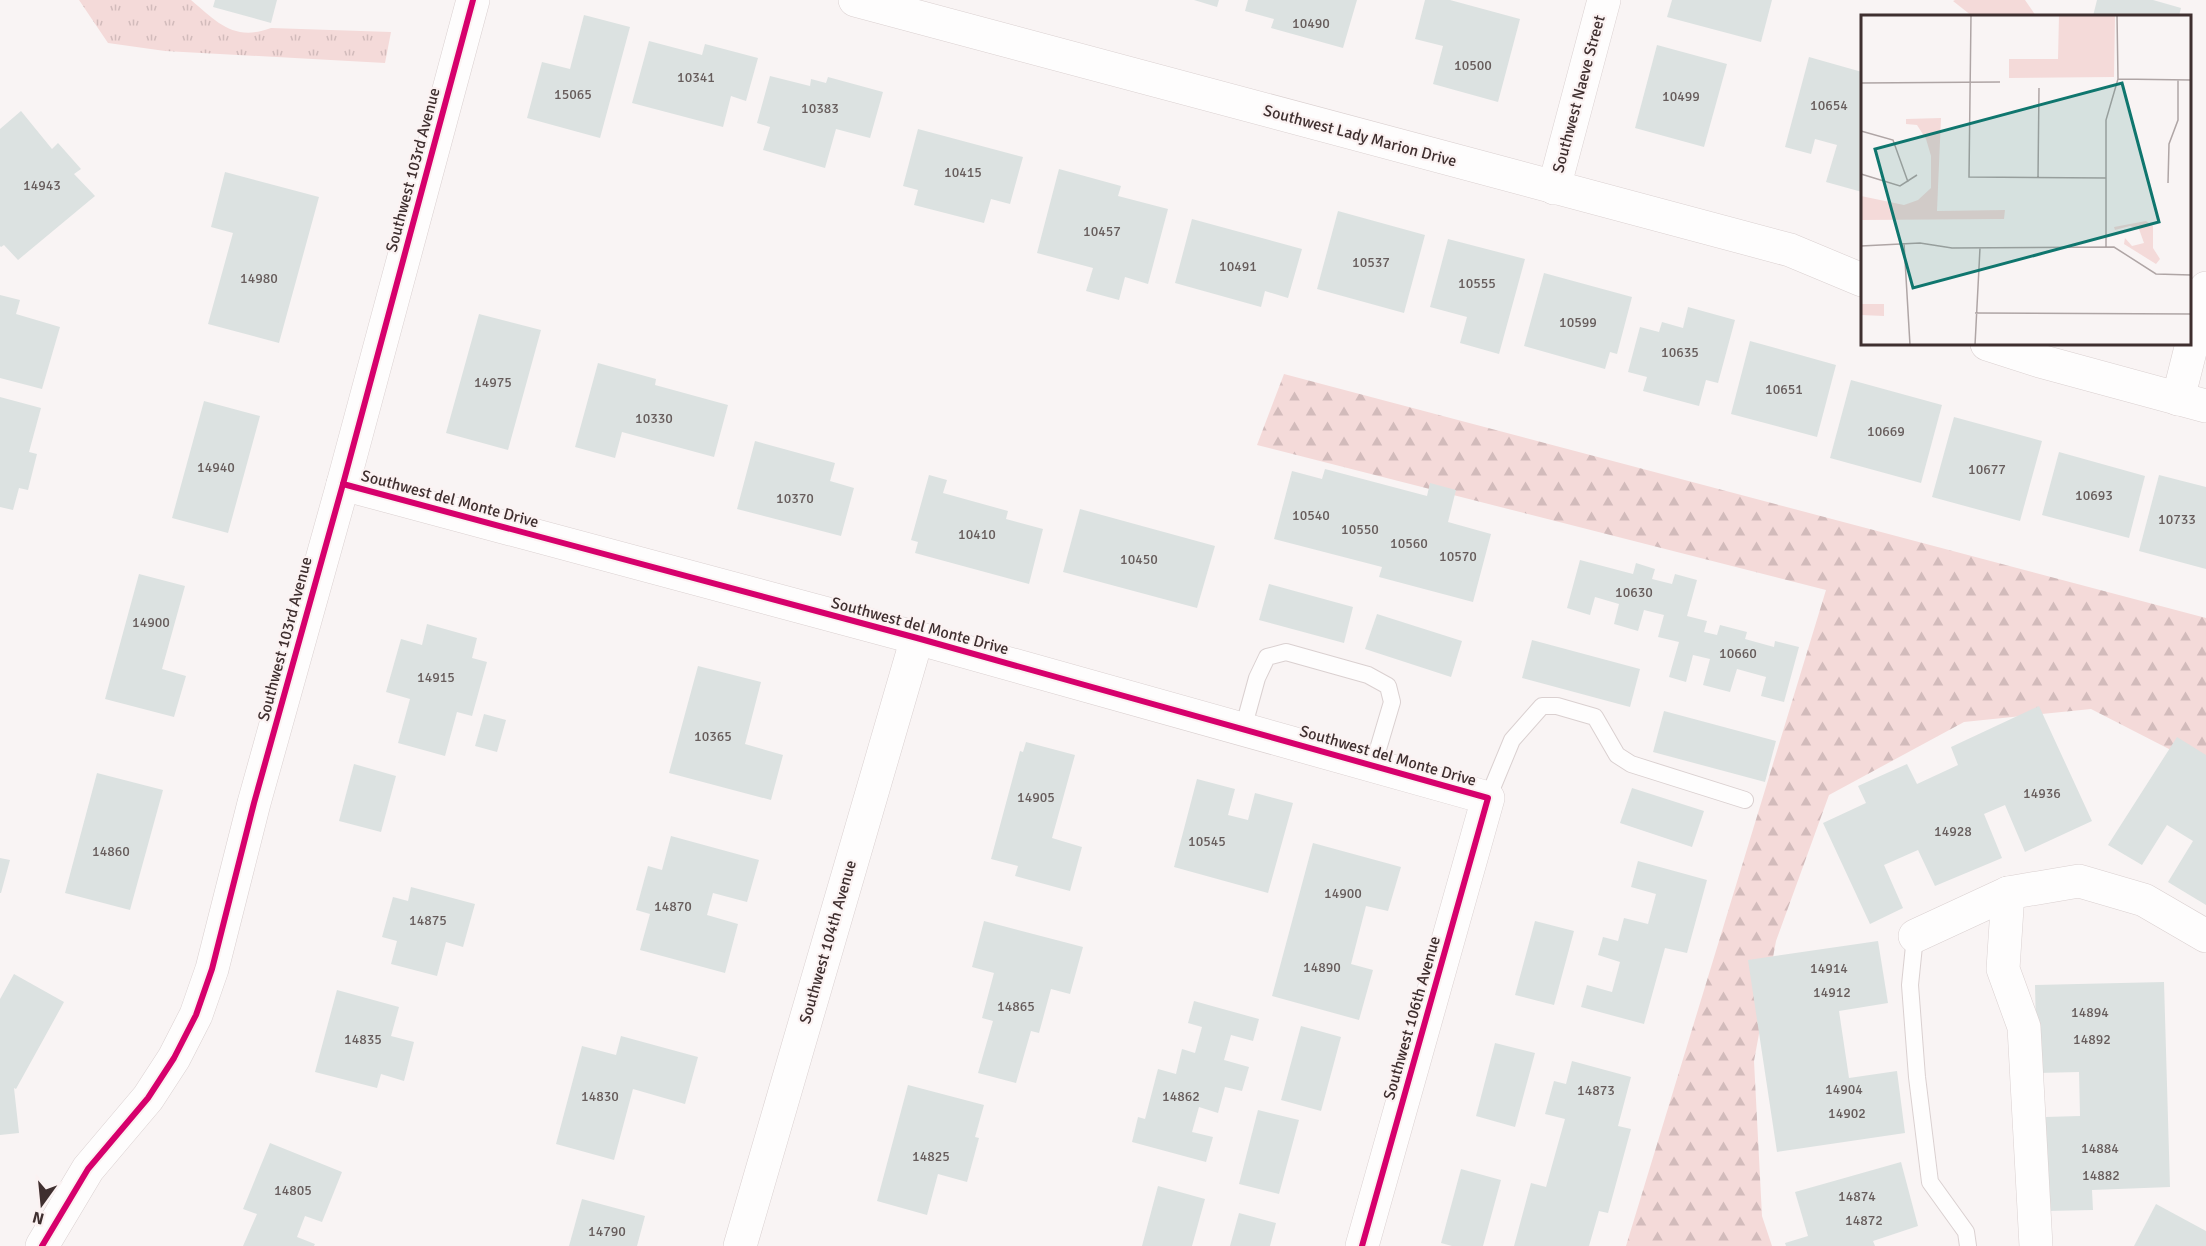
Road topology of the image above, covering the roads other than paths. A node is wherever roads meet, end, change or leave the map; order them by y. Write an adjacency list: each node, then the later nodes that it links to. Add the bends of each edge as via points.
1 (473, 0): 9 (street, Southwest 103rd Avenue)
2 (855, 0): 4 (street, Southwest Lady Marion Drive)
3 (1604, 0): 4 (street, Southwest Naeve Street)
4 (1554, 188): 5 (street, Southwest Lady Marion Drive, via 1790,250)
5 (1861, 279)
6 (2206, 288): 8 (street)
7 (1990, 345): 8 (street)
8 (2192, 403)
9 (343, 484): 10 (street, Southwest del Monte Drive); 18 (street, Southwest 103rd Avenue, via 212,969 196,1015 148,1098 88,1169)
10 (917, 638): 11 (street, Southwest del Monte Drive); 19 (street, Southwest 104th Avenue)
11 (1242, 729): 12 (street, Southwest del Monte Drive); 12 (lane, via 1267,657 1286,652 1368,675 1388,686 1392,702)
12 (1373, 766): 13 (street, Southwest del Monte Drive)
13 (1488, 798): 14 (lane, via 1512,740 1542,706 1557,705 1595,717 1617,755 1631,764); 20 (street, Southwest 106th Avenue)
14 (1745, 800)
15 (2008, 893): 16 (street); 17 (street, via 2079,881 2144,900); 22 (street, via 2003,969 2024,1027)
16 (1915, 936): 21 (lane, via 1910,985 1930,1182 1966,1232)
17 (2206, 936)
18 (42, 1246)
19 (740, 1246)
20 (1362, 1246)
21 (1968, 1246)
22 (2036, 1246)

